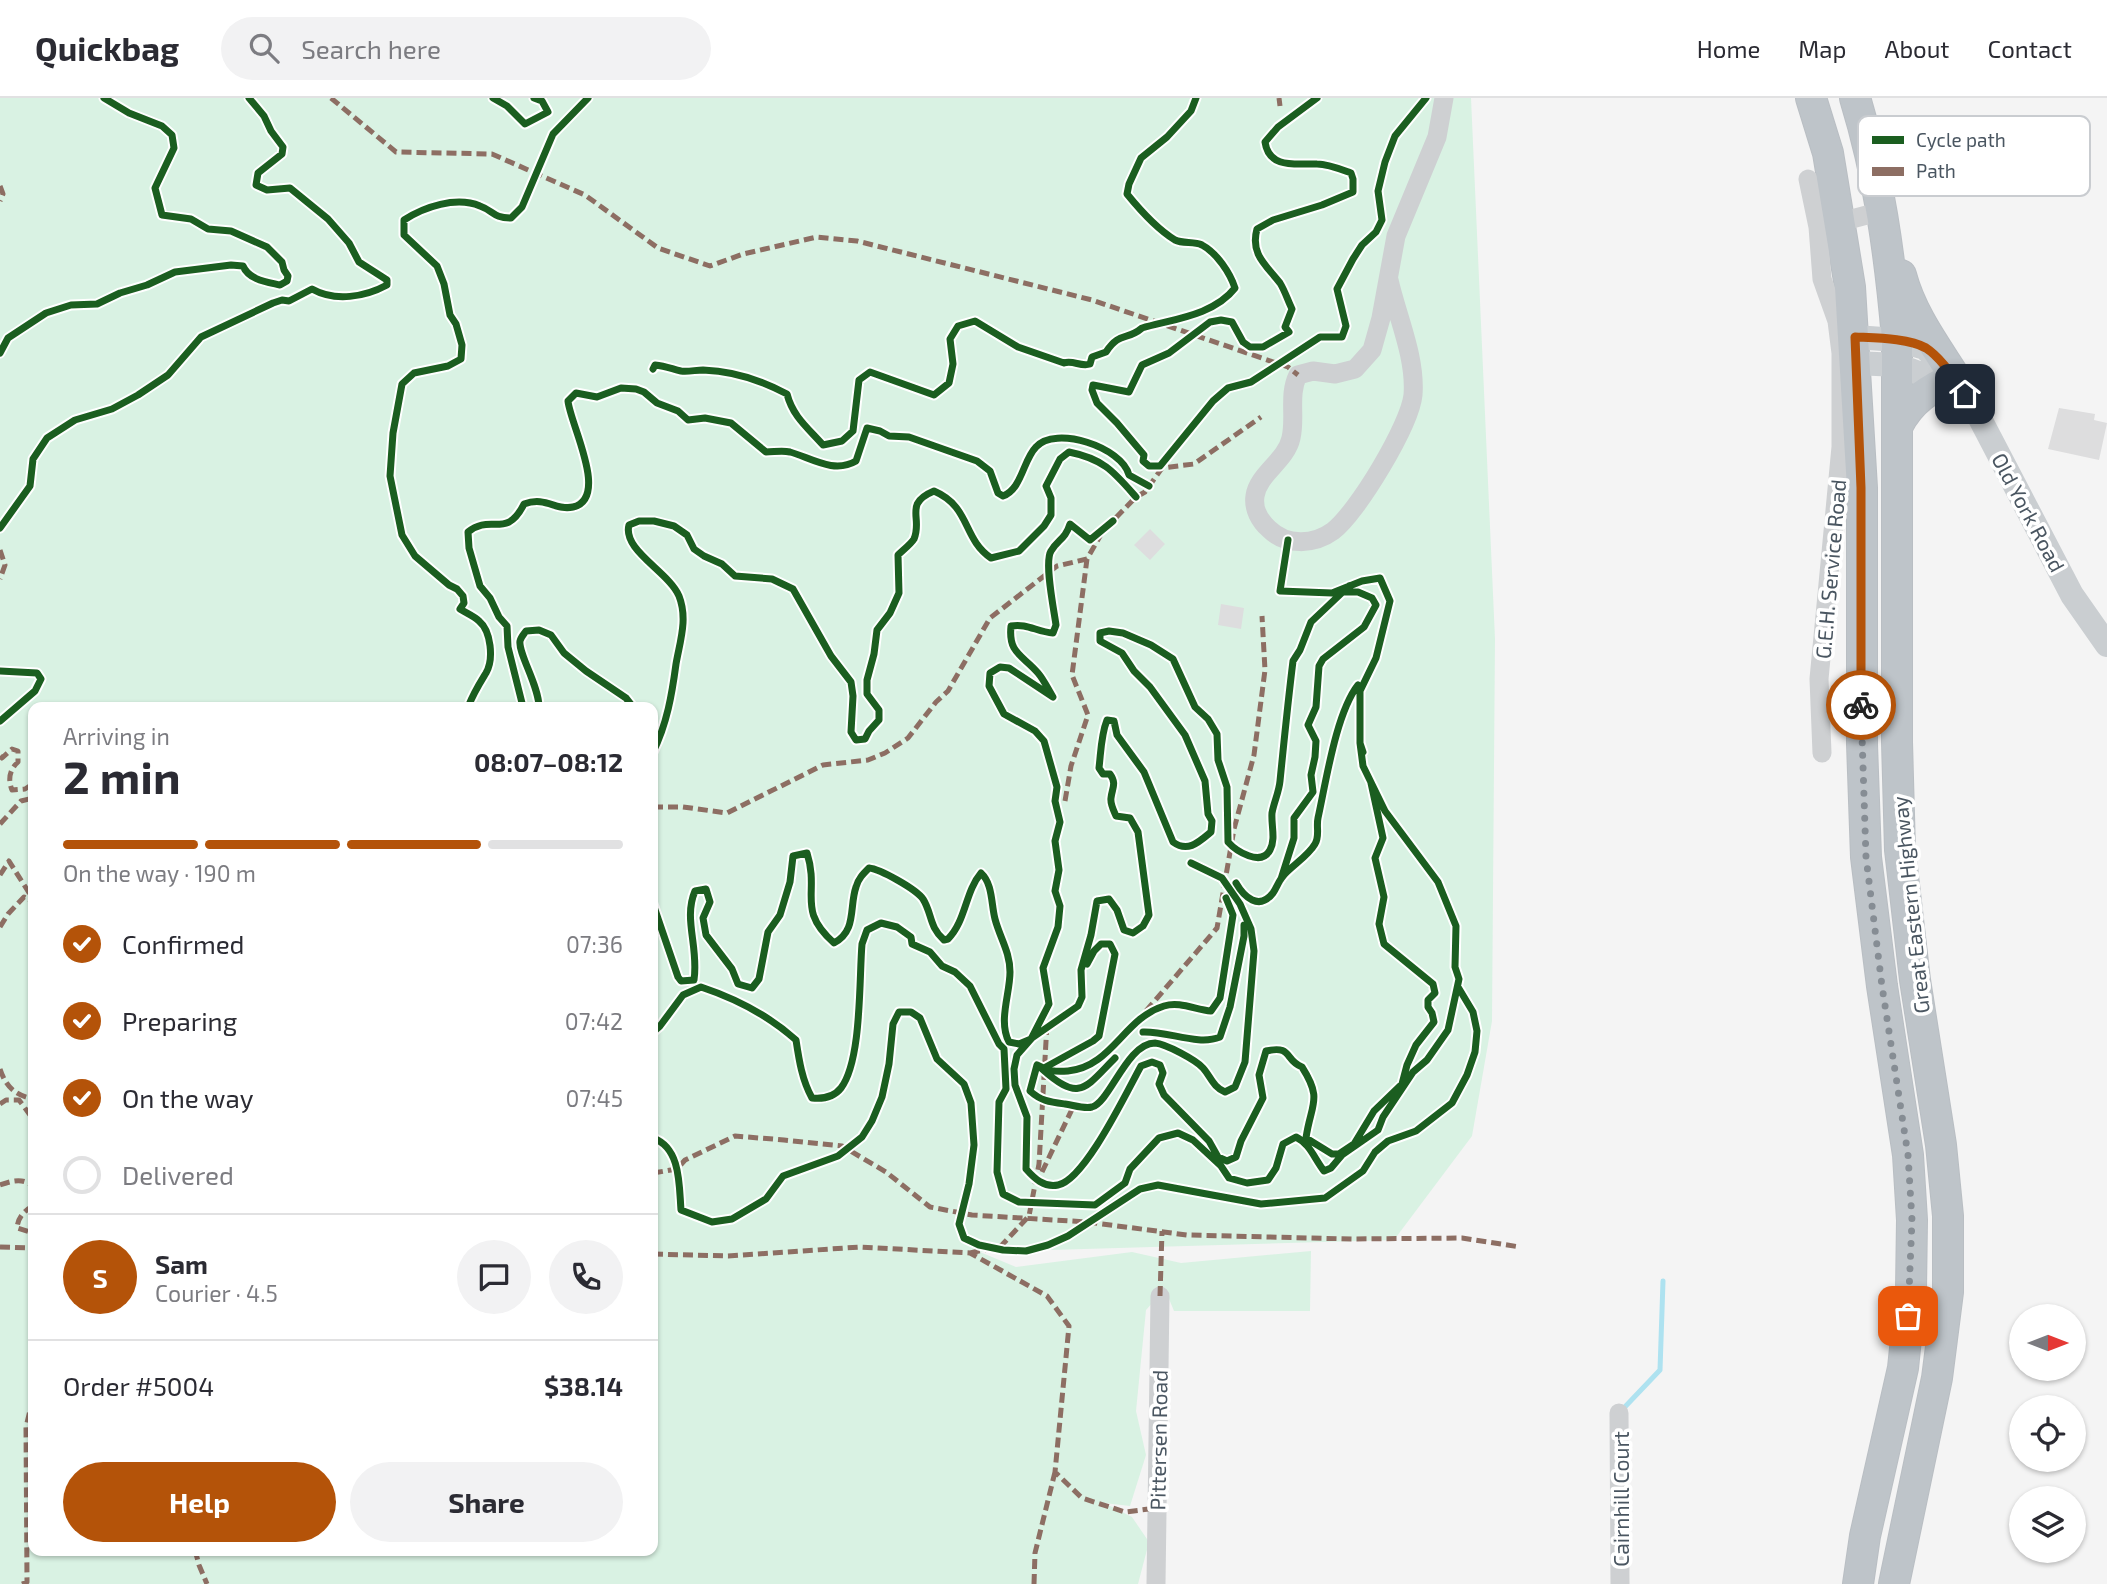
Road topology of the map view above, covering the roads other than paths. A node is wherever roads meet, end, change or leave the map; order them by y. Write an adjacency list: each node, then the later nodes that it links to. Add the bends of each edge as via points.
1 (1444, 98): 9 (street, via 1437,137 1395,236)
2 (1811, 98): 8 (highway, Great Eastern Highway, via 1828,153)
3 (1855, 98): 4 (highway, Great Eastern Highway)
4 (1861, 116)
5 (1808, 179): 8 (street, G.E.H. Service Road)
6 (1878, 196): 7 (highway, Great Eastern Highway)
7 (1883, 222): 8 (street); 11 (highway, Great Eastern Highway); 12 (highway, via 1906,294)
8 (1829, 225): 10 (highway, Great Eastern Highway, via 1850,286); 15 (street, G.E.H. Service Road, via 1822,279 1837,321 1841,354 1841,447 1819,679)
9 (1389, 280): 9 (street, via 1372,350 1355,369 1335,374 1313,371 1298,375 1293,385 1291,439 1255,497 1262,522 1287,540 1319,539 1334,531 1391,450 1409,412 1413,373)
10 (1855, 350): 11 (main road); 20 (highway, Great Eastern Highway, via 1866,857 1908,1155 1912,1220 1903,1368)
11 (1897, 353): 12 (main road, via 1932,378); 13 (highway, Great Eastern Highway)
12 (1955, 377): 13 (highway, via 1907,407); 14 (main road, Old York Road, via 2072,595)
13 (1898, 425): 21 (highway, Great Eastern Highway, via 1900,850 1941,1145 1948,1216 1948,1292 1937,1378)
14 (2107, 645)
15 (1822, 753)
16 (1160, 1296): 18 (street, Pittersen Road)
17 (1619, 1413): 19 (street, Cairnhill Court)
18 (1156, 1584)
19 (1620, 1584)
20 (1858, 1584)
21 (1894, 1584)

